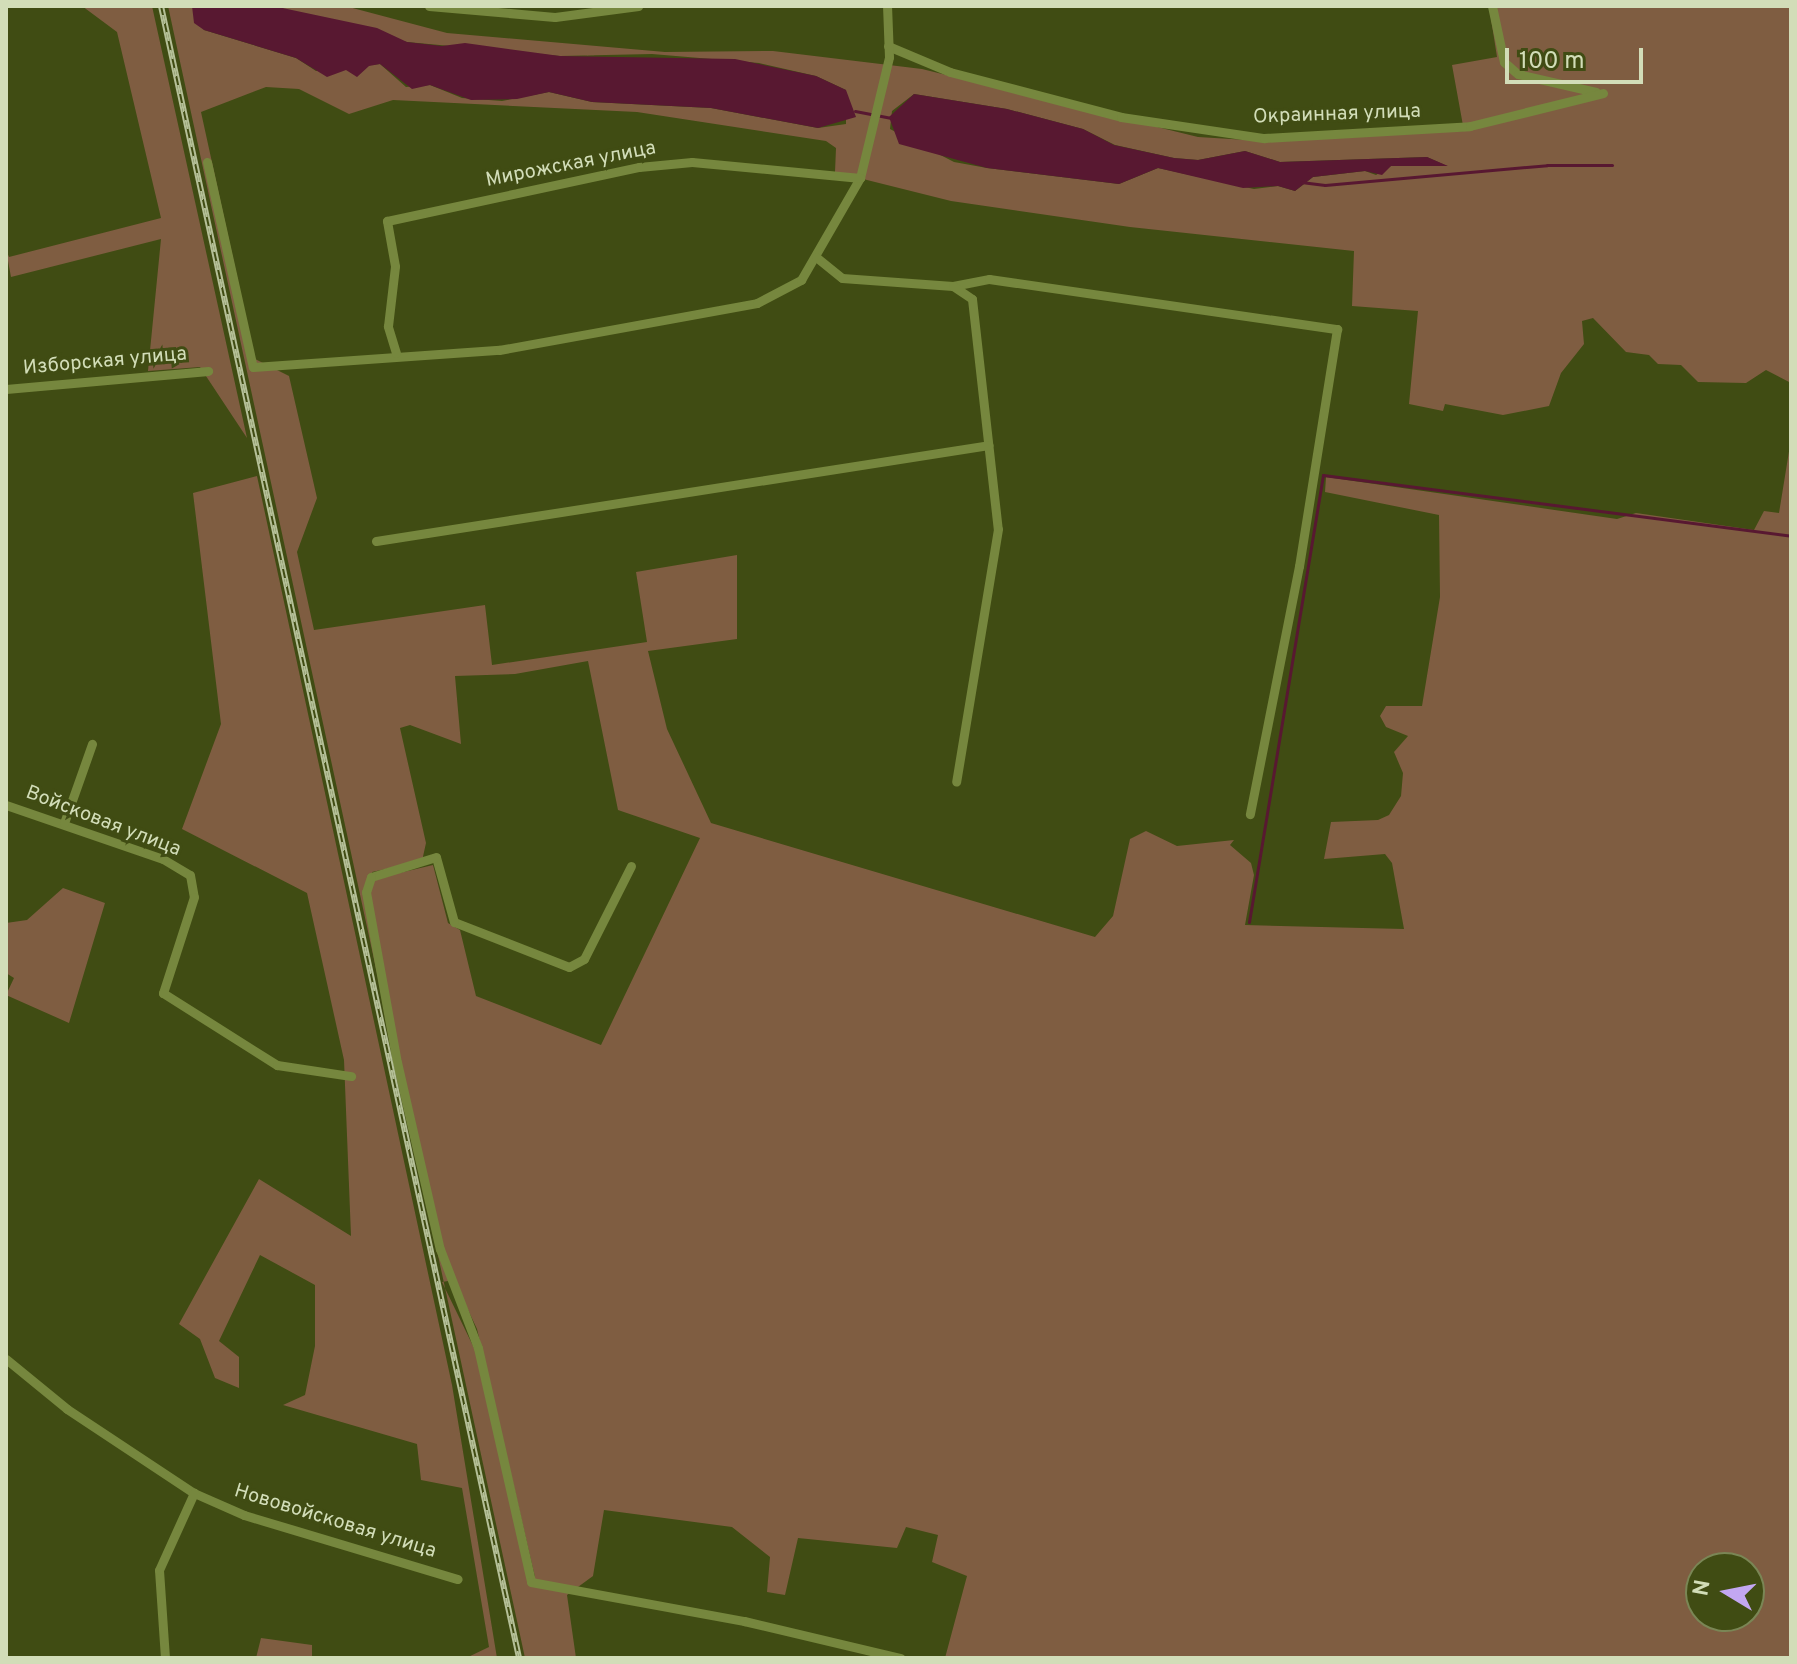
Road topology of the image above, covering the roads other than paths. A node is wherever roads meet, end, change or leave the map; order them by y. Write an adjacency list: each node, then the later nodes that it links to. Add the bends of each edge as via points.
1 (429, 6): 2 (street, via 555,17)
2 (638, 6)
3 (887, 6): 5 (street)
4 (1492, 6): 5 (street, Окраинная улица, via 1504,62 1518,74 1603,93 1470,126 1264,138 1121,117 950,72)
5 (888, 46): 7 (street)
6 (207, 162): 10 (street, via 253,367)
7 (860, 178): 8 (street); 10 (street, Мирожская улица, via 692,162 624,170 387,221 395,266 388,326)
8 (816, 257): 9 (street, via 842,278); 10 (street, via 801,280 757,303 499,350)
9 (953, 286): 13 (street, via 972,299); 18 (street, via 989,279 1337,329 1299,566)
10 (396, 353)
11 (208, 371): 12 (street, Изборская улица)
12 (6, 389)
13 (989, 445): 14 (street); 16 (street, via 998,529)
14 (376, 541)
15 (92, 744): 19 (street)
16 (956, 782)
17 (6, 805): 19 (street, Войсковая улица)
18 (1250, 814)
19 (64, 823): 21 (street, Войсковая улица, via 163,859 190,875 194,897 163,993 277,1065)
20 (631, 866): 26 (street, via 584,959 569,967 454,922 436,857 371,877 366,892 397,1062 440,1249 478,1348 531,1582 744,1621)
21 (351, 1076)
22 (6, 1359): 23 (street, Нововойсковая улица, via 67,1409)
23 (194, 1493): 24 (street, Нововойсковая улица, via 244,1515); 25 (street, via 159,1570)
24 (458, 1579)
25 (165, 1658)
26 (901, 1658)

